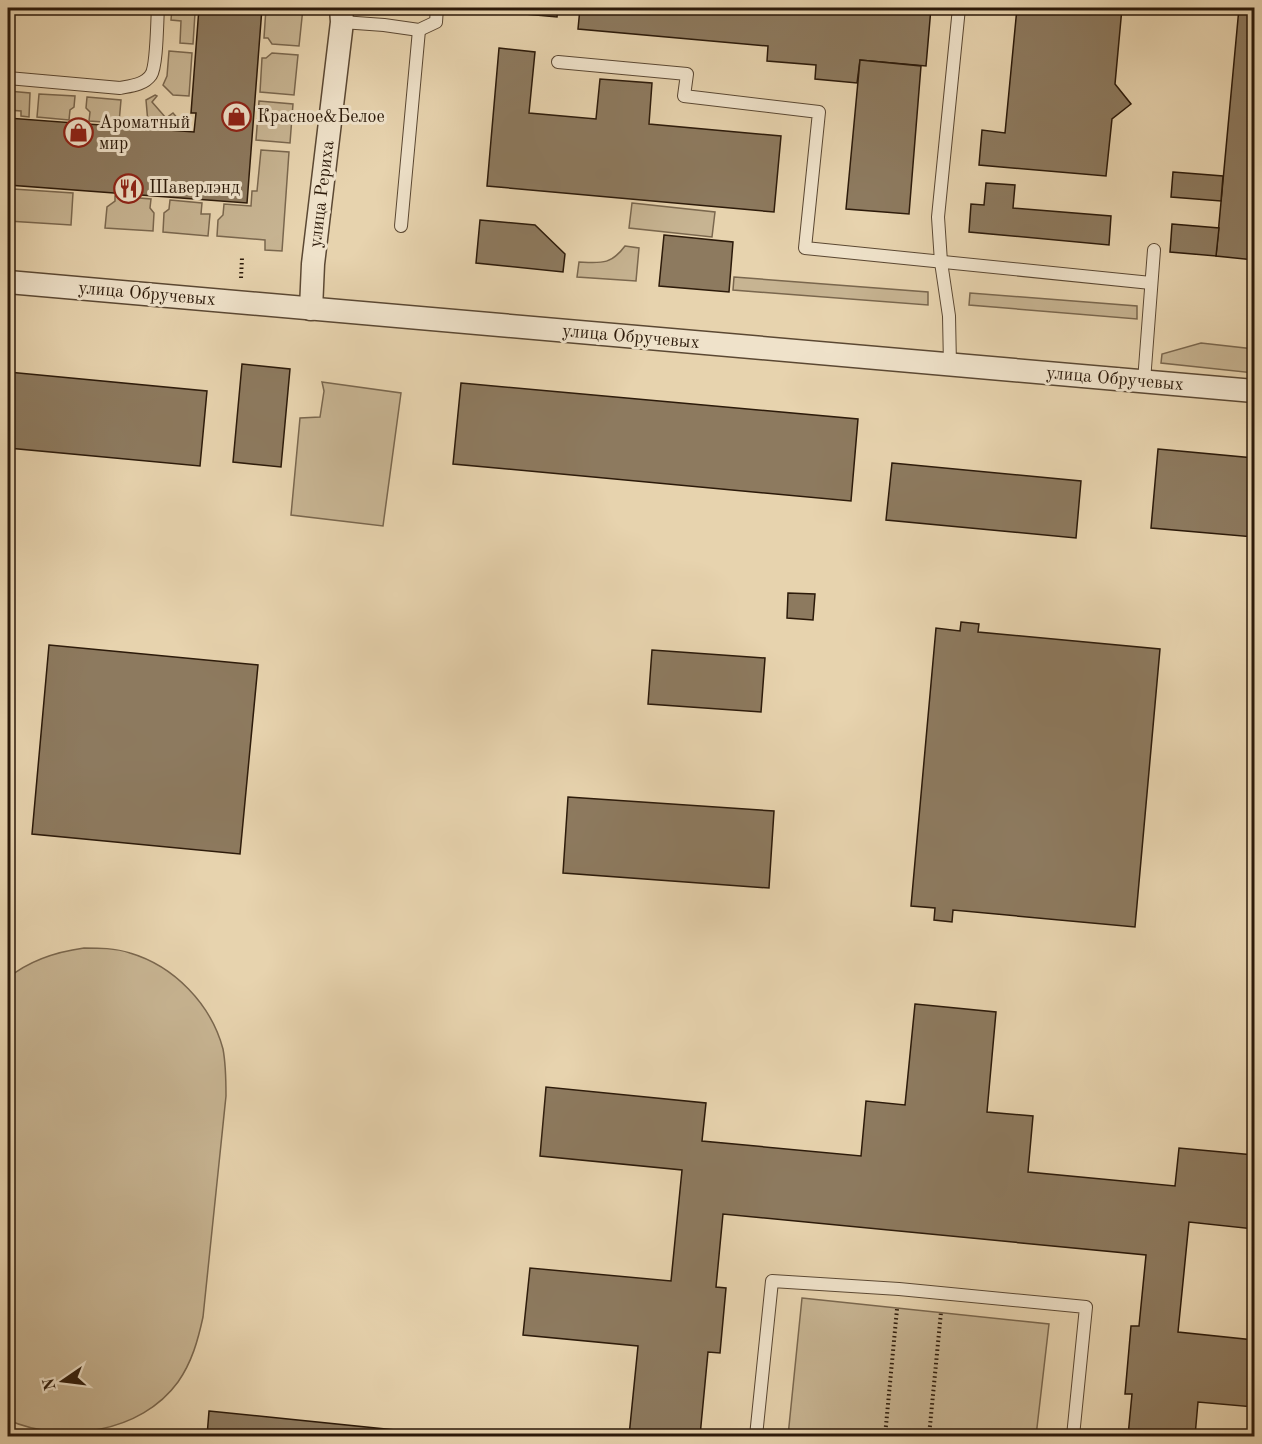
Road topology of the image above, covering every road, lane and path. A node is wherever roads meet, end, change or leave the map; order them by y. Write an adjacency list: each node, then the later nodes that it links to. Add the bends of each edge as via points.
1 (158, 8): 7 (lane, via 151,76 136,86)
2 (437, 8): 5 (lane, via 436,22)
3 (959, 8): 11 (lane, via 938,217)
4 (341, 15): 5 (lane); 15 (street, улица Рериха)
5 (419, 30): 8 (lane)
6 (558, 62): 11 (lane, via 687,74 684,96 819,112 806,248)
7 (8, 78)
8 (401, 226)
9 (1154, 250): 14 (lane)
10 (242, 258): 12 (path)
11 (941, 262): 14 (lane); 16 (lane, via 949,316)
12 (241, 280)
13 (8, 282): 15 (street, улица Обручевых)
14 (1151, 283): 17 (lane)
15 (311, 309): 16 (street, улица Обручевых)
16 (950, 365): 17 (street, улица Обручевых)
17 (1144, 381): 18 (street, улица Обручевых)
18 (1254, 391)
19 (899, 1289): 20 (lane); 21 (lane, via 772,1281); 22 (path)
20 (943, 1293): 23 (path); 24 (lane, via 1086,1307)
21 (756, 1437)
22 (885, 1437)
23 (930, 1437)
24 (1072, 1437)

